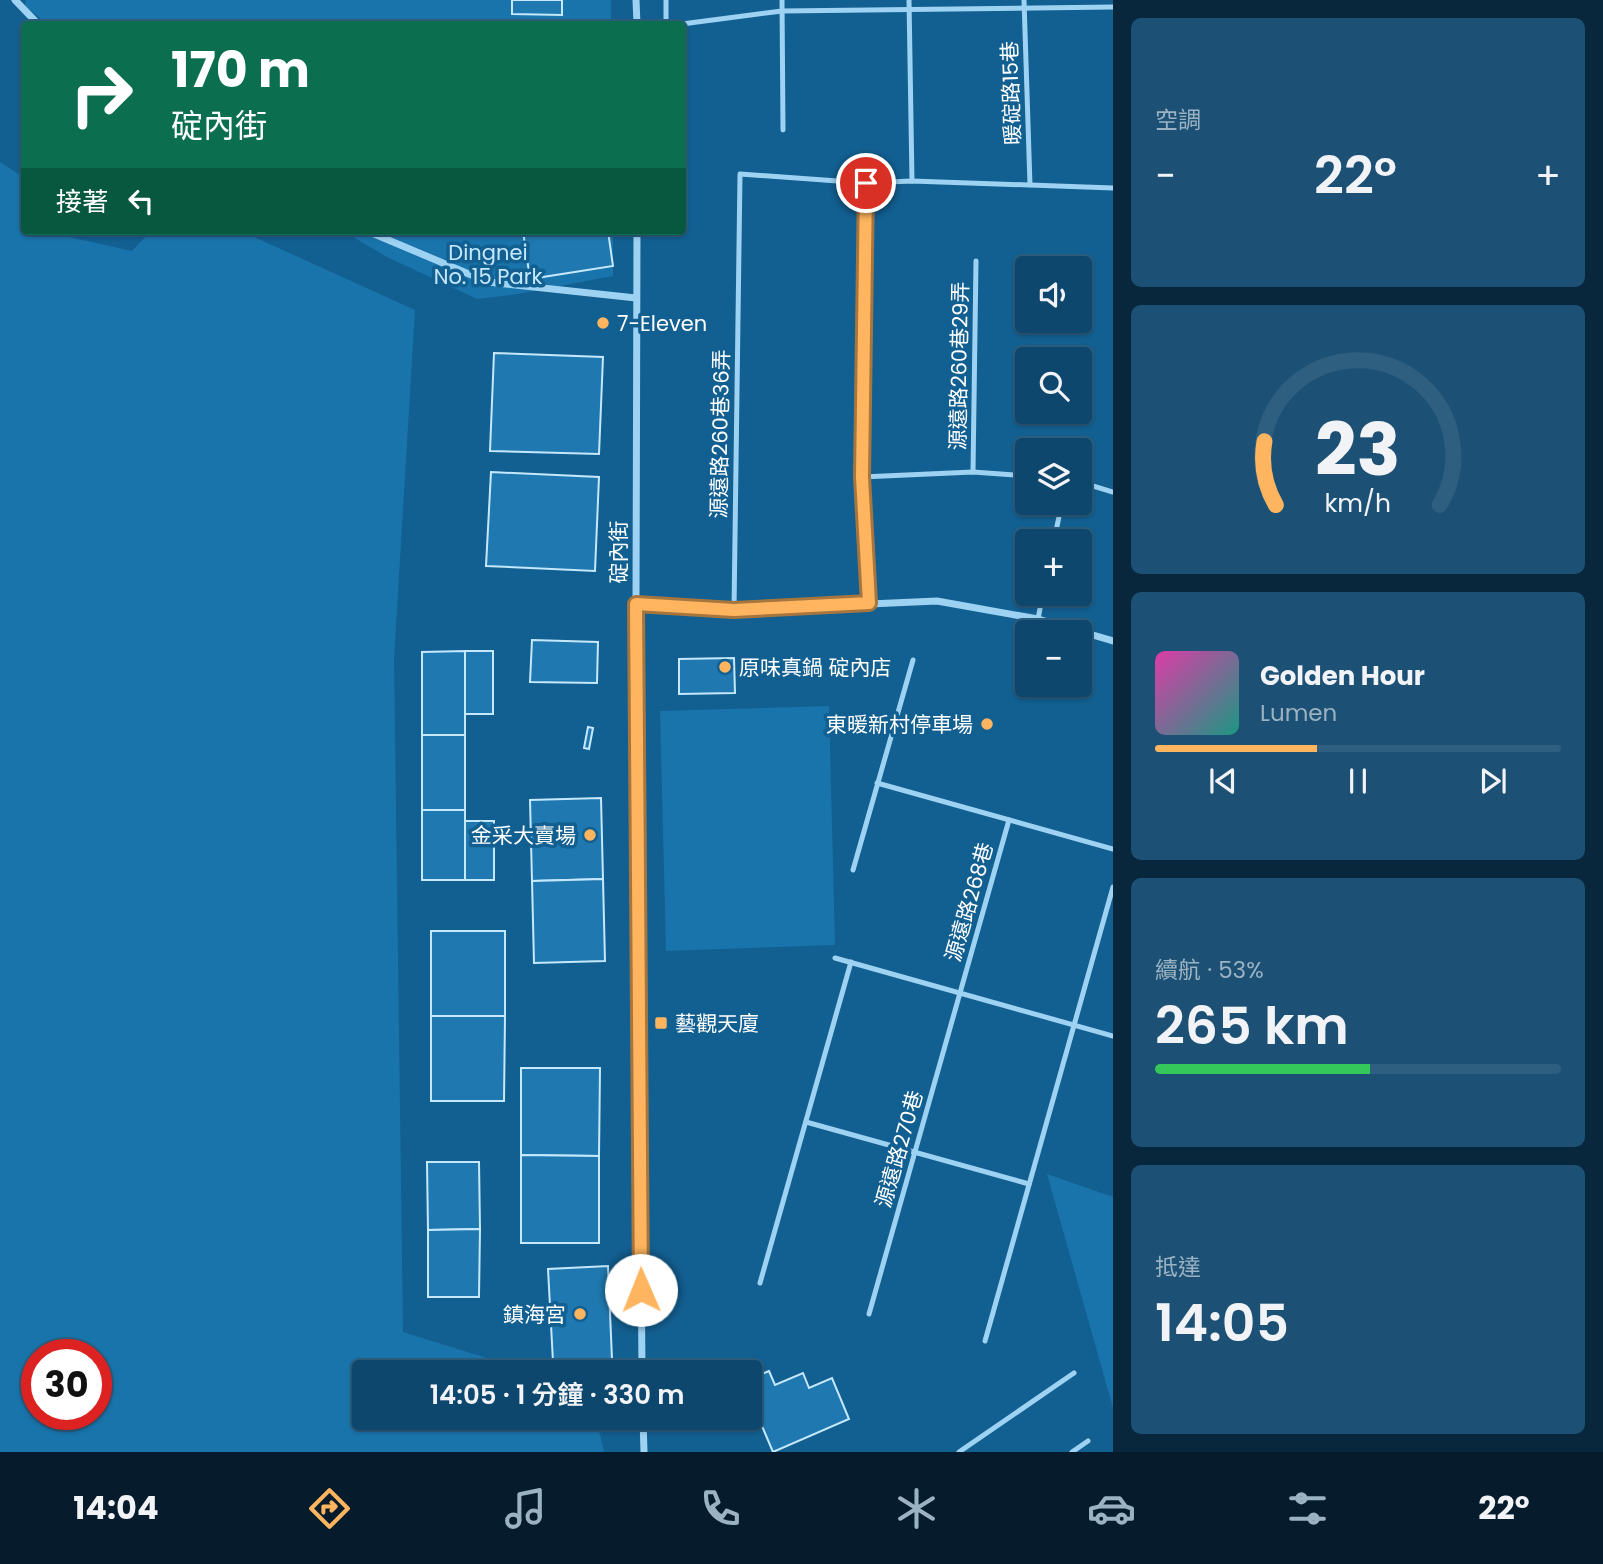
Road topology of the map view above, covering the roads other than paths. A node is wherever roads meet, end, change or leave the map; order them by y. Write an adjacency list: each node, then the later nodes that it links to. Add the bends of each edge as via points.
1 (15, 0): 11 (street)
2 (636, 0): 12 (street)
3 (666, 0): 13 (lane)
4 (782, 0): 10 (lane)
5 (909, 0): 9 (lane)
6 (1024, 0): 8 (lane, 暖碇路15巷)
7 (1113, 7): 8 (lane)
8 (1024, 8): 9 (lane); 18 (lane, 暖碇路15巷)
9 (910, 9): 10 (lane); 16 (lane)
10 (782, 11): 14 (lane); 15 (lane)
11 (35, 21)
12 (637, 21)
13 (666, 21)
14 (686, 23)
15 (783, 130)
16 (912, 181): 17 (lane); 18 (lane)
17 (866, 183): 26 (lane); 32 (lane, 源遠路260巷36弄, via 740,174)
18 (1030, 185): 19 (lane)
19 (1113, 188)
20 (376, 235): 23 (street, via 488,282)
21 (637, 235): 23 (street, 碇內街)
22 (976, 261): 24 (lane, 源遠路260巷29弄)
23 (636, 298): 30 (street, 碇內街)
24 (972, 472): 25 (lane); 26 (lane)
25 (1015, 475)
26 (862, 477): 29 (lane)
27 (1092, 486): 28 (lane)
28 (1113, 492)
29 (869, 603): 32 (street, 碇內街); 33 (street, 碇內街, via 937,601)
30 (636, 604): 32 (street, 碇內街); 52 (street)
31 (1040, 606): 33 (lane)
32 (734, 610)
33 (1038, 619): 34 (street, 碇內街)
34 (1113, 641)
35 (913, 660): 36 (lane)
36 (877, 783): 37 (lane, 源遠路268巷); 39 (lane)
37 (1009, 820): 38 (lane, 源遠路268巷); 43 (lane, 源遠路268巷)
38 (1113, 849)
39 (853, 870)
40 (1113, 887): 44 (lane)
41 (835, 958): 42 (lane)
42 (851, 962): 43 (lane); 46 (lane)
43 (960, 993): 44 (lane); 47 (lane, 源遠路270巷)
44 (1074, 1025): 45 (lane); 48 (lane)
45 (1113, 1036)
46 (806, 1122): 47 (lane); 49 (lane)
47 (915, 1152): 48 (lane); 50 (lane, 源遠路270巷)
48 (1029, 1184): 51 (lane)
49 (760, 1283)
50 (869, 1314)
51 (985, 1341)
52 (642, 1360)
53 (1074, 1373): 57 (lane)
54 (643, 1430): 56 (street)
55 (1088, 1441): 58 (lane)
56 (644, 1452)
57 (959, 1452)
58 (1072, 1452)

